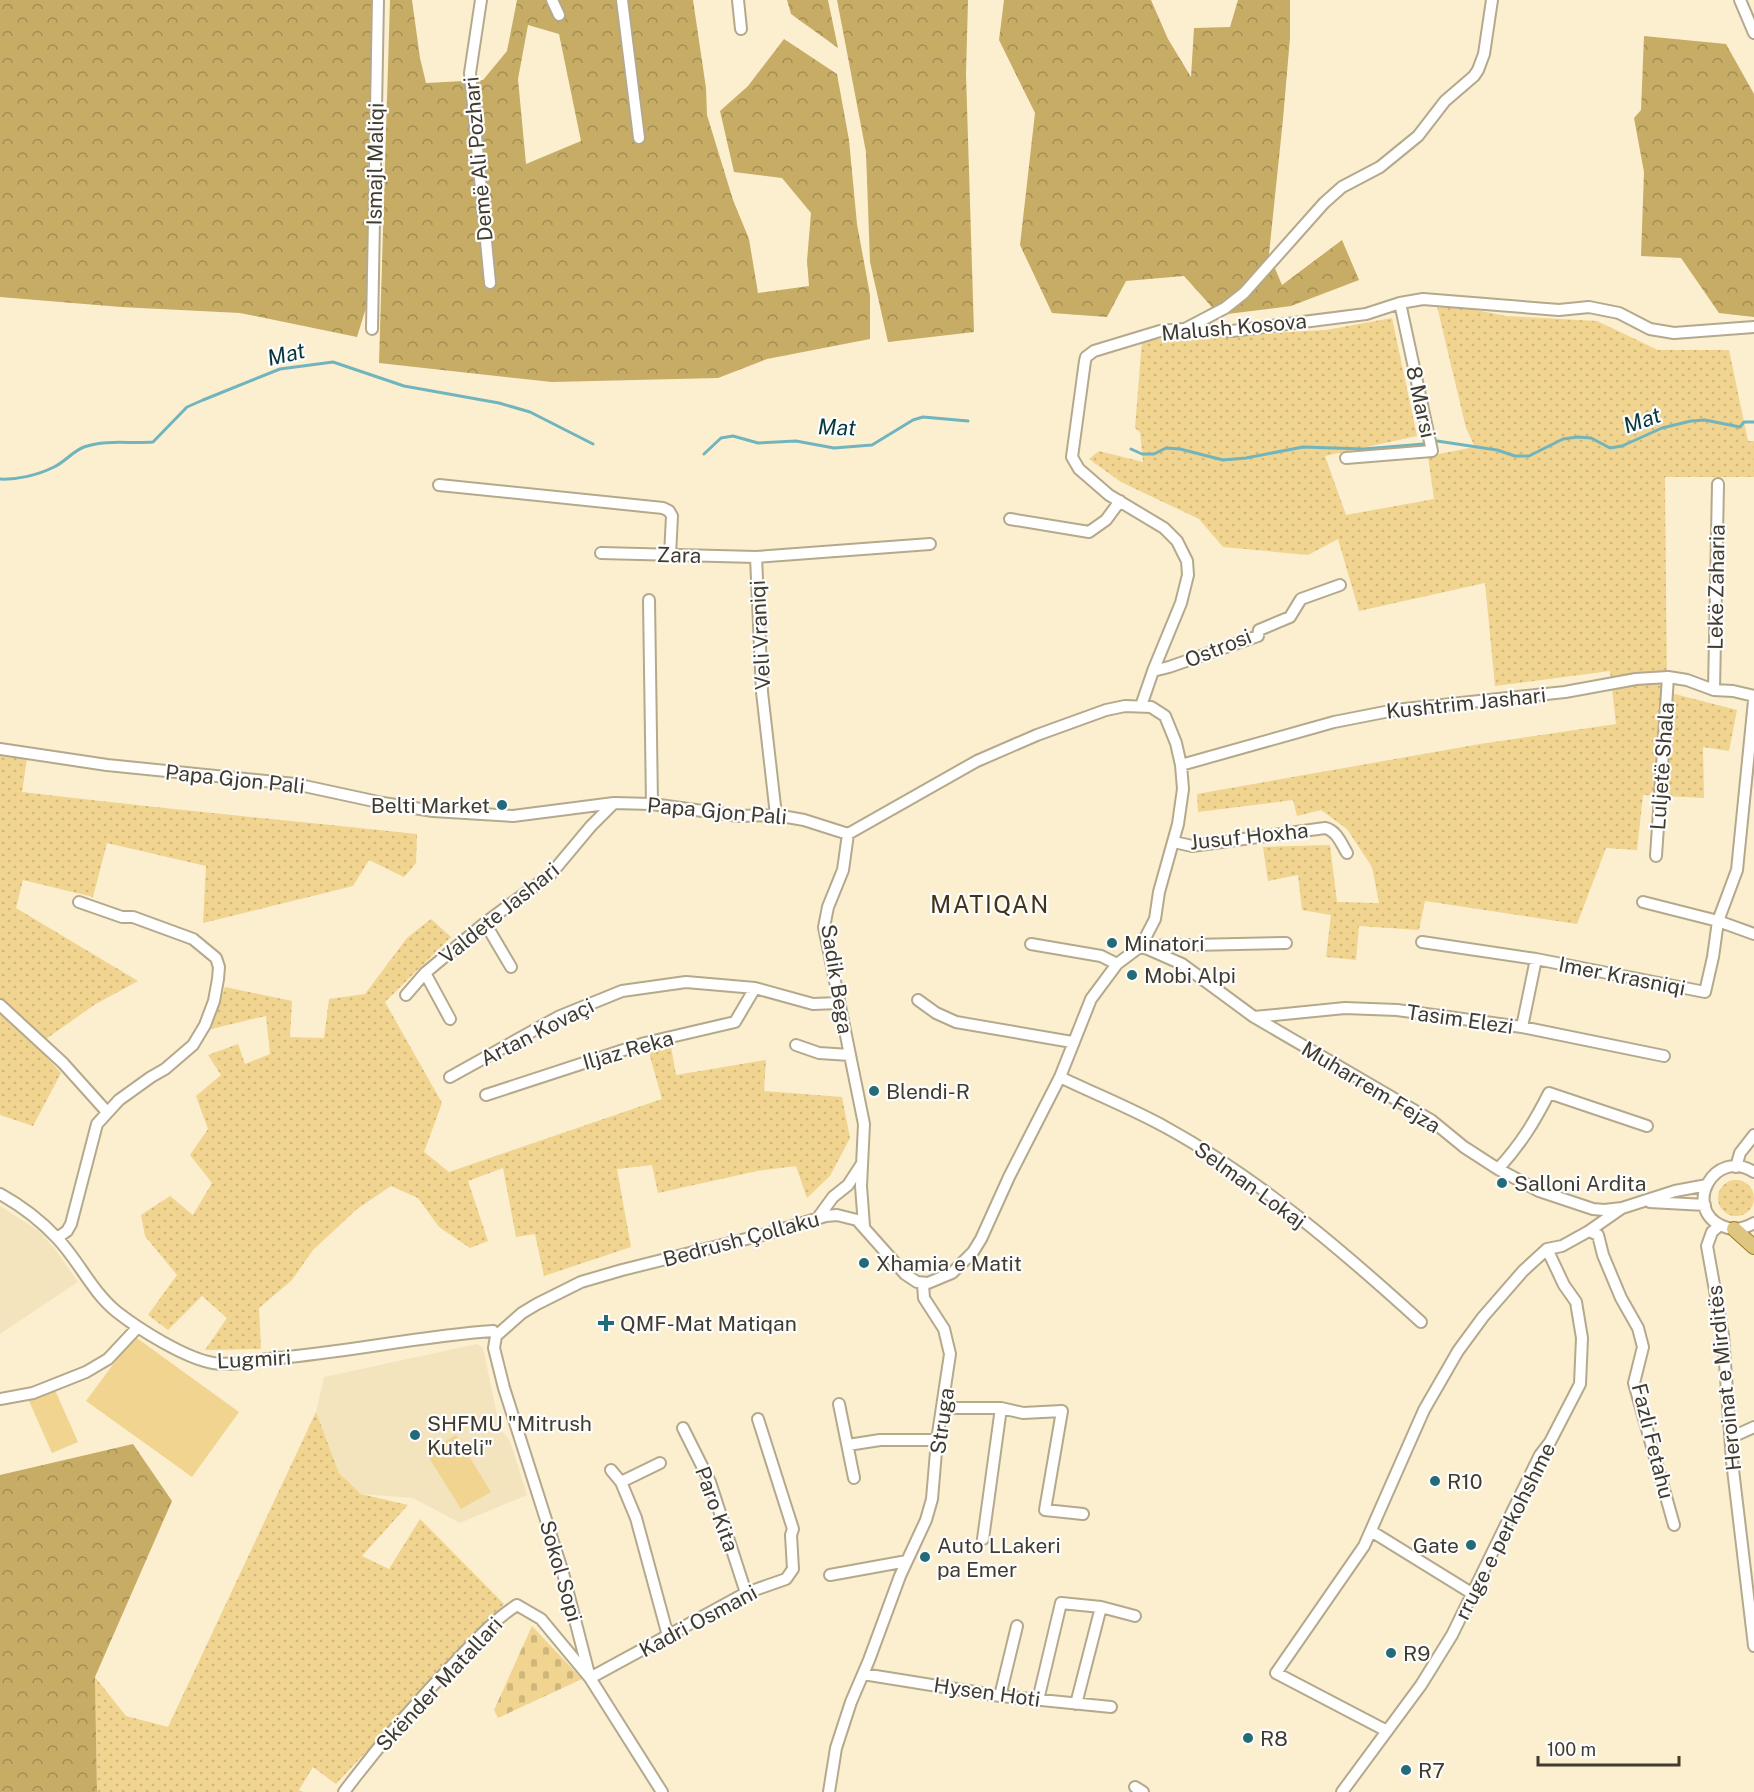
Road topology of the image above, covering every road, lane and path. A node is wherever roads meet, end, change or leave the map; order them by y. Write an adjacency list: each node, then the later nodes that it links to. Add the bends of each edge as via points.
1 (378, 0): 15 (street, Ismajl Maliqi)
2 (481, 0): 12 (street, Demë Ali Pozhari, via 470,73)
3 (552, 0): 8 (street)
4 (622, 0): 11 (street)
5 (738, 0): 9 (street)
6 (1492, 0): 16 (street, via 1484,54 1474,76 1445,100 1418,136 1380,167 1324,203 1225,309)
7 (1740, 0): 10 (street)
8 (559, 15)
9 (741, 29)
10 (1754, 33)
11 (639, 138)
12 (490, 283)
13 (1400, 303): 14 (street, Malush Kosova, via 1433,299 1547,309 1589,307 1619,313 1650,329 1674,333); 16 (street, Malush Kosova, via 1366,314 1232,331); 17 (street, 8 Marsi, via 1432,451)
14 (1754, 327)
15 (372, 329)
16 (1184, 329): 20 (street, Malush Kosova, via 1108,346 1089,353 1084,361 1072,451 1079,469)
17 (1346, 458)
18 (1718, 484): 30 (street, Lekë Zaharia)
19 (439, 485): 24 (street, via 663,508 672,516)
20 (1120, 501): 21 (street, via 1106,520 1089,532); 28 (street, Malush Kosova, via 1164,528 1177,541 1187,561 1181,603)
21 (1010, 519)
22 (930, 544): 25 (street, Veli Vraniqi)
23 (601, 553): 24 (street, Zara)
24 (670, 555): 25 (street, Zara)
25 (756, 557): 38 (street, Veli Vraniqi, via 762,692)
26 (1340, 585): 28 (street, Ostrosi, via 1301,599 1290,617 1259,630 1258,636)
27 (649, 600): 37 (street)
28 (1153, 671): 33 (street, Malush Kosova)
29 (1668, 677): 30 (street, Kushtrim Jashari); 35 (street, Kushtrim Jashari, via 1395,710 1334,722); 42 (street, Luljetë Shala)
30 (1714, 690): 31 (street, Kushtrim Jashari)
31 (1754, 696)
32 (1754, 701): 45 (street, Imer Krasniqi, via 1737,870)
33 (1141, 706): 35 (street, via 1165,716); 39 (street, via 1106,710 1037,735 987,757)
34 (0, 749): 36 (street, Papa Gjon Pali, via 107,765 295,784 433,811 513,816)
35 (1181, 765): 40 (street, via 1183,789)
36 (614, 803): 37 (street, Papa Gjon Pali); 46 (street, Valdete Jashari, via 550,875)
37 (652, 804): 38 (street, Papa Gjon Pali, via 739,816)
38 (776, 815): 39 (street, Papa Gjon Pali)
39 (848, 834): 59 (street, Sadik Bega, via 843,870 824,927)
40 (1174, 842): 41 (street, Jusuf Hoxha, via 1192,846 1325,828 1335,834); 51 (street, via 1155,919)
41 (1347, 852)
42 (1656, 856)
43 (79, 902): 71 (street, via 193,939 216,958 219,968 214,1001 193,1045 180,1059)
44 (1643, 902): 45 (street)
45 (1718, 921): 47 (street); 52 (street, Imer Krasniqi, via 1705,992)
46 (485, 923): 54 (street); 55 (street, Valdete Jashari)
47 (1754, 934)
48 (1422, 942): 52 (street)
49 (1286, 943): 51 (street)
50 (1031, 944): 53 (street, via 1101,956)
51 (1141, 946): 53 (street); 61 (street, Muharrem Fejza, via 1182,964)
52 (1536, 959): 63 (street, Imer Krasniqi)
53 (1118, 964): 64 (street, via 1091,999)
54 (511, 967)
55 (425, 973): 57 (street, Valdete Jashari); 62 (street)
56 (755, 988): 59 (street, Artan Kovaçi, via 813,1004); 68 (street, Artan Kovaçi, via 686,982 622,991 558,1017); 70 (street, Iljaz Reka, via 735,1022 645,1042)
57 (406, 995)
58 (918, 1000): 64 (street, via 956,1022)
59 (839, 1003): 66 (street, Sadik Bega)
60 (0, 1005): 71 (street, via 63,1063)
61 (1254, 1017): 63 (street, Tasim Elezi, via 1345,1008 1421,1012); 76 (street, Muharrem Fejza, via 1431,1120)
62 (450, 1019)
63 (1522, 1027): 67 (street, Tasim Elezi)
64 (1072, 1042): 69 (street)
65 (796, 1045): 66 (street, Sadik Bega, via 819,1053)
66 (850, 1055): 74 (street, Sadik Bega, via 864,1124)
67 (1664, 1056)
68 (450, 1077)
69 (1060, 1077): 91 (street, via 978,1245 957,1269); 92 (street, Selman Lokaj, via 1166,1127 1215,1157 1350,1260)
70 (486, 1095)
71 (107, 1112): 88 (street, via 97,1124 71,1224)
72 (1647, 1126): 76 (street, via 1549,1093 1519,1146)
73 (1754, 1135): 75 (street, via 1740,1153)
74 (861, 1165): 83 (street); 85 (street, Sadik Bega)
75 (1736, 1167): 77 (street); 78 (street, via 1717,1172)
76 (1498, 1169): 82 (street, Muharrem Fejza, via 1539,1191 1593,1209)
77 (1754, 1172)
78 (1707, 1185): 80 (street, Muharrem Fejza); 81 (street)
79 (0, 1194): 88 (street, Lugmiri)
80 (1643, 1202): 81 (street, Muharrem Fejza); 82 (street, Muharrem Fejza)
81 (1705, 1205): 86 (street, via 1711,1218)
82 (1622, 1208): 87 (street)
83 (817, 1219): 85 (street, Bedrush Çollaku, via 848,1216); 94 (street, Bedrush Çollaku, via 581,1282 522,1313)
84 (1754, 1223): 86 (street, via 1745,1228)
85 (864, 1226): 91 (street, Bedrush Çollaku, via 911,1280)
86 (1727, 1227): 89 (main road); 102 (street, Heroinat e Mirditës, via 1712,1232 1707,1246 1723,1335)
87 (1589, 1231): 90 (street, via 1562,1246); 110 (street, Fazli Fetahu, via 1598,1235 1621,1298 1638,1328 1643,1347 1634,1383)
88 (57, 1238): 93 (street, Lugmiri, via 106,1303)
89 (1754, 1246)
90 (1547, 1249): 111 (street, via 1523,1271 1458,1351 1424,1410); 116 (street, rruge e perkohshme, via 1576,1302 1582,1338 1580,1384 1540,1455)
91 (923, 1284): 97 (street, Struga, via 924,1298 944,1329 949,1345)
92 (1421, 1322)
93 (138, 1327): 94 (street, Lugmiri, via 194,1357 226,1364 456,1334 493,1331); 95 (street, via 108,1359 86,1372 33,1393)
94 (496, 1335): 123 (street, Sokol Sopi, via 494,1348 504,1388 563,1573)
95 (0, 1400)
96 (839, 1404): 104 (street)
97 (942, 1408): 98 (street); 103 (street, Struga)
98 (1001, 1408): 109 (street, via 1023,1413 1062,1412 1045,1510); 112 (street)
99 (758, 1419): 115 (street, Kadri Osmani, via 793,1529 793,1569 786,1579)
100 (1754, 1427): 102 (street)
101 (683, 1428): 115 (street, Paro Kita, via 710,1482)
102 (1732, 1437): 121 (street, Heroinat e Mirditës)
103 (937, 1440): 104 (street, via 880,1440); 113 (street, Struga, via 932,1499)
104 (848, 1445): 107 (street)
105 (660, 1463): 108 (street)
106 (611, 1470): 108 (street)
107 (854, 1478)
108 (621, 1482): 120 (street, via 636,1518)
109 (1083, 1515)
110 (1674, 1526)
111 (1371, 1531): 116 (street); 128 (street, via 1353,1564 1276,1673)
112 (983, 1539)
113 (907, 1561): 114 (street); 122 (street, Struga)
114 (830, 1575)
115 (746, 1593): 120 (street, Kadri Osmani)
116 (1473, 1594): 128 (street, rruge e perkohshme, via 1452,1635)
117 (1101, 1607): 118 (street); 125 (street, via 1061,1603); 126 (street)
118 (1135, 1616)
119 (1017, 1626): 124 (street)
120 (668, 1636): 123 (street, Kadri Osmani)
121 (1754, 1646)
122 (863, 1674): 124 (street, Hysen Hoti); 131 (street, Struga, via 836,1748)
123 (590, 1678): 129 (street, Skënder Matallari, via 541,1619 518,1605 477,1638 437,1680); 130 (street, Sokol Sopi)
124 (1000, 1696): 125 (street, Hysen Hoti)
125 (1038, 1700): 126 (street, Hysen Hoti)
126 (1076, 1704): 127 (street, Hysen Hoti)
127 (1111, 1707)
128 (1387, 1731): 132 (street, rruge e perkohshme)
129 (344, 1792)
130 (662, 1792)
131 (829, 1792)
132 (1342, 1792)

